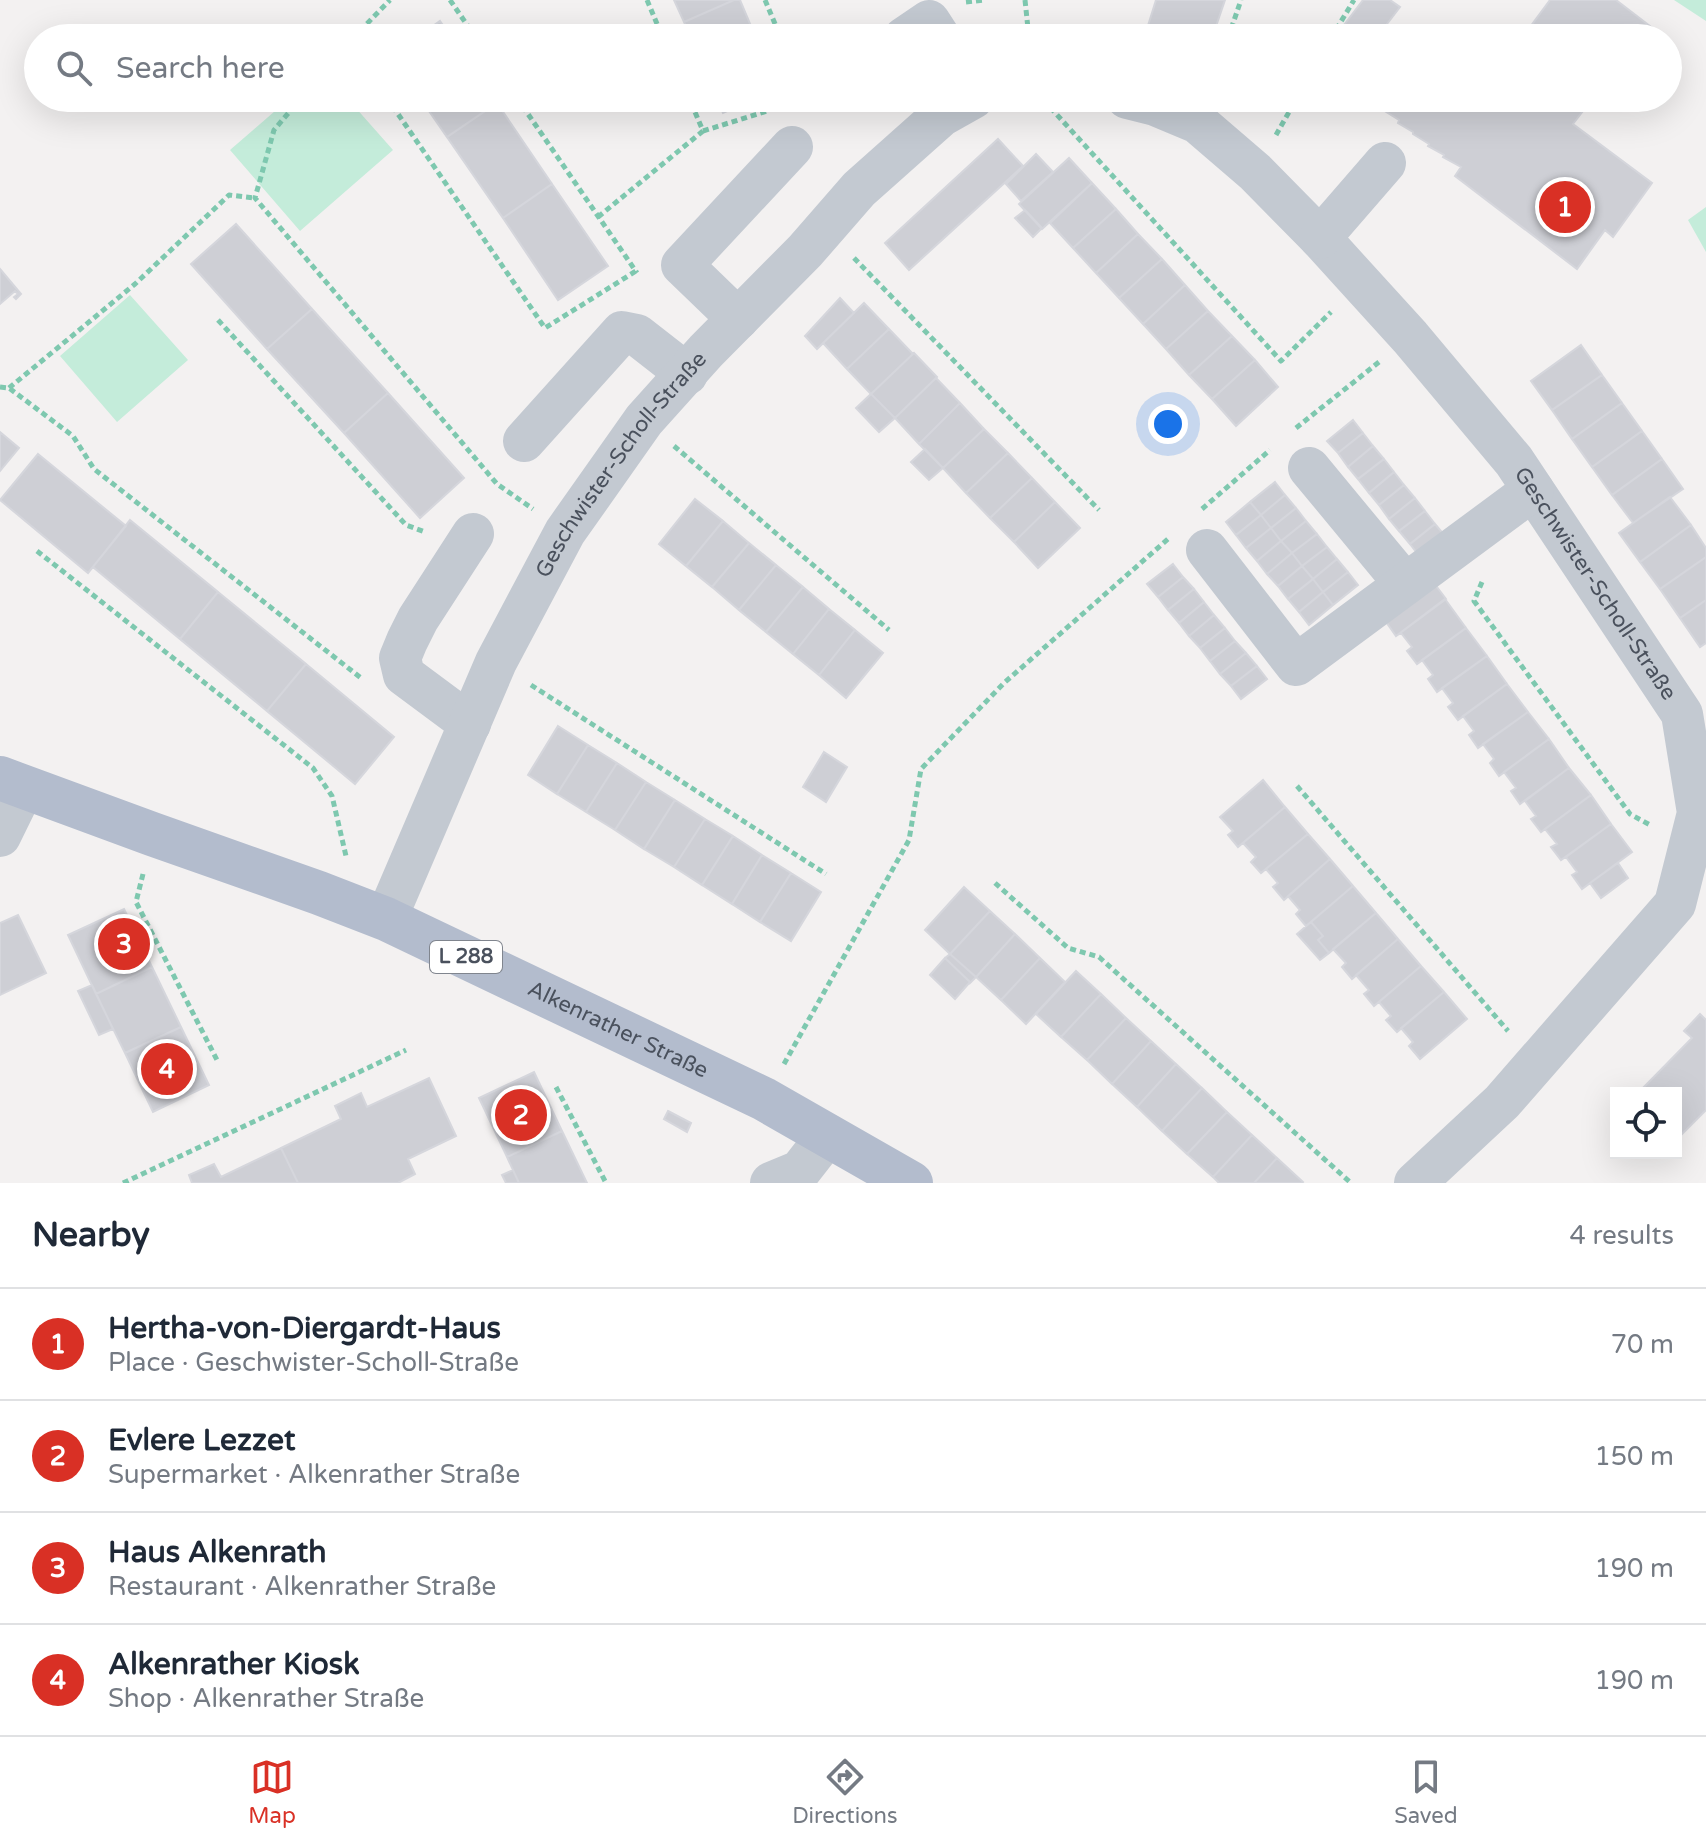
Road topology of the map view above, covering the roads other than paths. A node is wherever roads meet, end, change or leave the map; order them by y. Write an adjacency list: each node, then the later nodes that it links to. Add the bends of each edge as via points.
1 (948, 112): 6 (street, Geschwister-Scholl-Straße, via 859,189)
2 (1172, 112): 5 (street, Geschwister-Scholl-Straße, via 1198,123)
3 (792, 147): 6 (street, via 682,265)
4 (1385, 163): 5 (street)
5 (1320, 238): 10 (street, Geschwister-Scholl-Straße, via 1410,337)
6 (738, 319): 7 (street, Geschwister-Scholl-Straße)
7 (687, 374): 8 (street, via 637,335 622,332); 14 (street, Geschwister-Scholl-Straße, via 644,420 565,532 496,662)
8 (524, 441)
9 (1309, 468): 13 (street)
10 (1533, 490): 13 (street); 21 (street, Geschwister-Scholl-Straße, via 1682,714 1698,813 1675,904 1502,1102)
11 (1195, 530): 13 (street, via 1296,665)
12 (473, 534): 14 (street, via 418,619 400,658 404,675)
13 (1405, 584)
14 (470, 724): 17 (street, Geschwister-Scholl-Straße)
15 (12, 782): 16 (street); 17 (main road, Alkenrather Straße / L 288, via 319,893)
16 (0, 836)
17 (392, 902): 18 (main road, Alkenrather Straße / L 288)
18 (828, 1135): 19 (street, via 800,1171); 20 (main road, Alkenrather Straße / L 288)
19 (771, 1183)
20 (911, 1183)
21 (1415, 1183)

